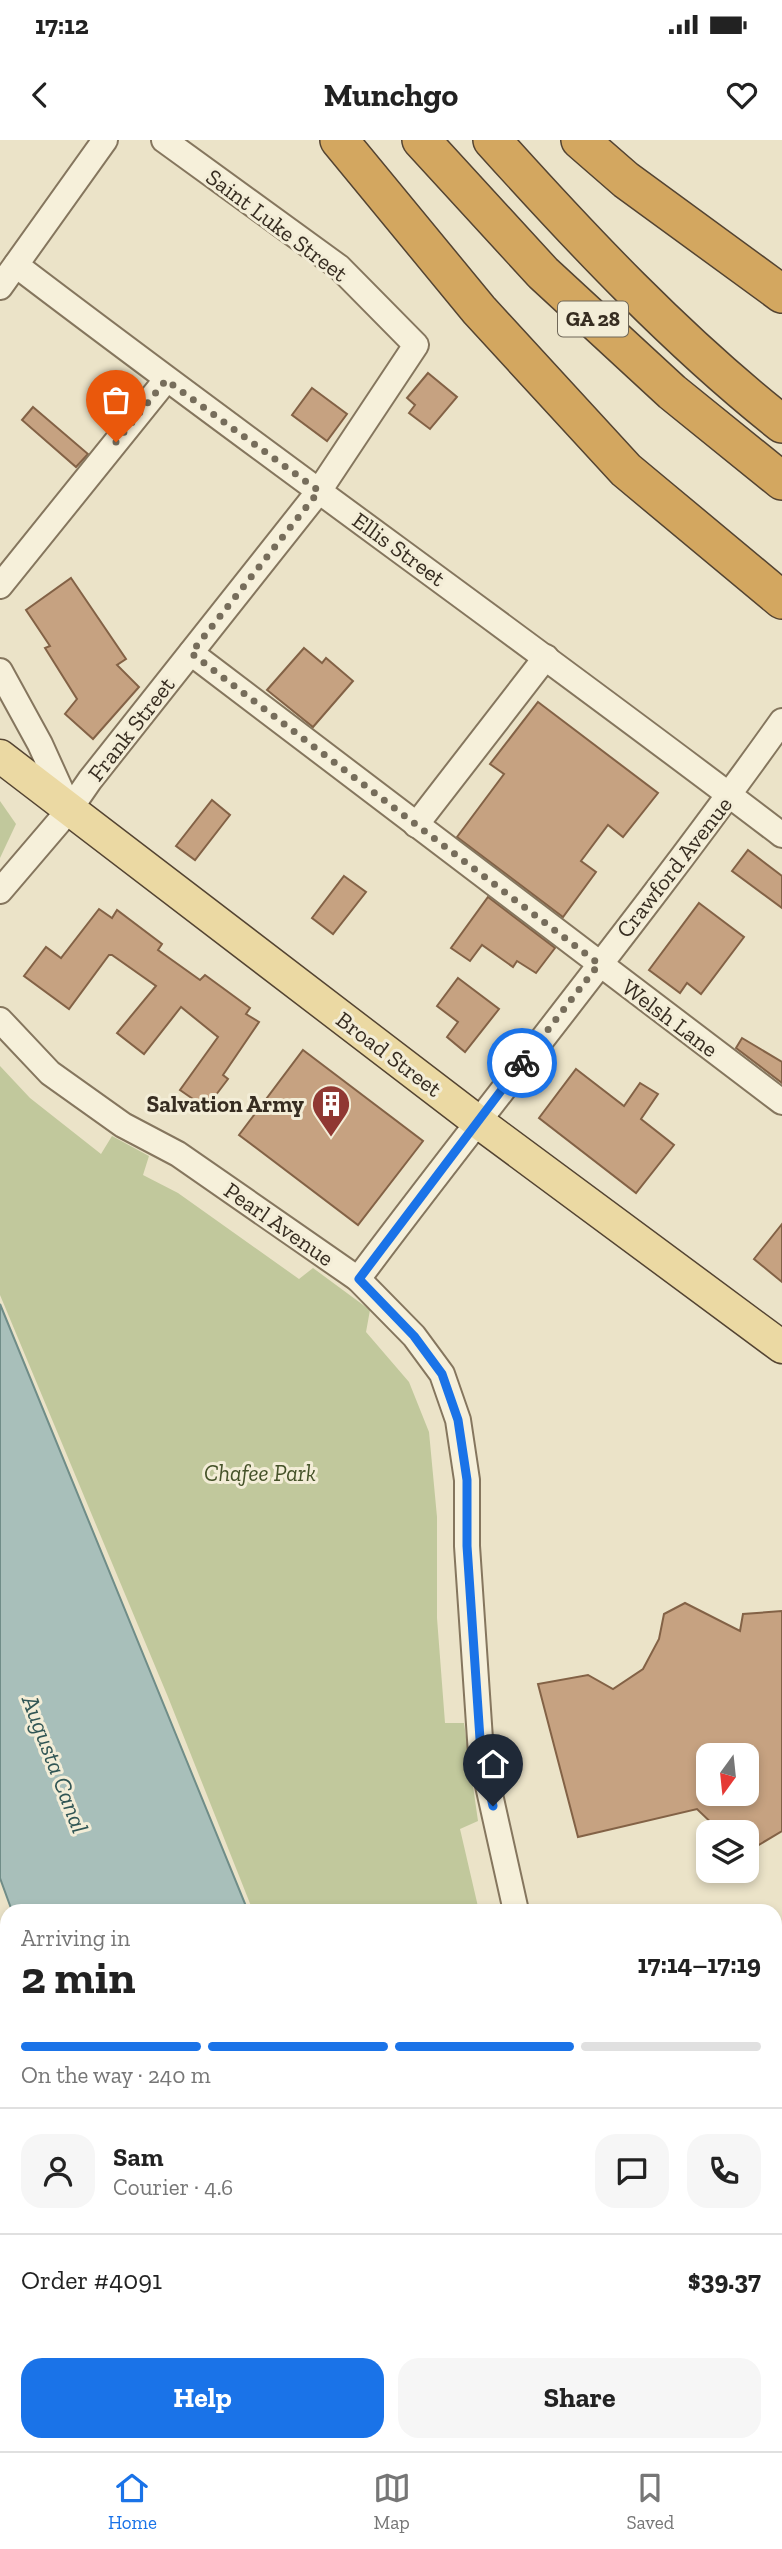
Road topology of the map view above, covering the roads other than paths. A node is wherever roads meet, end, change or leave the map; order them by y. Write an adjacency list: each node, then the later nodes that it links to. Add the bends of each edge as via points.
1 (105, 140): 7 (street)
2 (164, 140): 10 (street, Saint Luke Street, via 339,267)
3 (339, 140): 16 (highway, via 479,310 626,470)
4 (421, 140): 13 (highway, GA 28, via 543,273 672,392)
5 (492, 140): 12 (highway, GA 28, via 638,296)
6 (580, 140): 9 (highway, via 626,180)
7 (16, 265): 8 (street); 11 (street, Ellis Street)
8 (0, 287)
9 (782, 293)
10 (416, 345): 14 (street, Frank Street)
11 (166, 380): 14 (street, Ellis Street); 15 (street)
12 (782, 424)
13 (782, 481)
14 (319, 491): 17 (street, Frank Street); 18 (street, Ellis Street)
15 (0, 586)
16 (782, 600)
17 (191, 653): 23 (street, Frank Street); 24 (street, Welsh Lane)
18 (546, 657): 22 (street, Ellis Street); 24 (street)
19 (0, 671): 23 (street)
20 (782, 721): 22 (street, Crawford Avenue)
21 (0, 756): 23 (main road, Broad Street)
22 (730, 795): 25 (street, Ellis Street); 27 (street, Crawford Avenue)
23 (70, 809): 26 (street); 30 (main road, Broad Street)
24 (416, 825): 27 (street, Welsh Lane)
25 (782, 835)
26 (0, 891)
27 (599, 964): 29 (street, Welsh Lane); 30 (street, Crawford Avenue)
28 (0, 1020): 31 (street, Pearl Avenue, via 60,1081 123,1125 178,1154)
29 (781, 1100)
30 (477, 1121): 31 (street, Crawford Avenue); 32 (main road, Broad Street)
31 (359, 1279): 33 (street, Pearl Avenue, via 414,1336 442,1374 458,1420 467,1480 481,1754)
32 (782, 1347)
33 (514, 1904)

